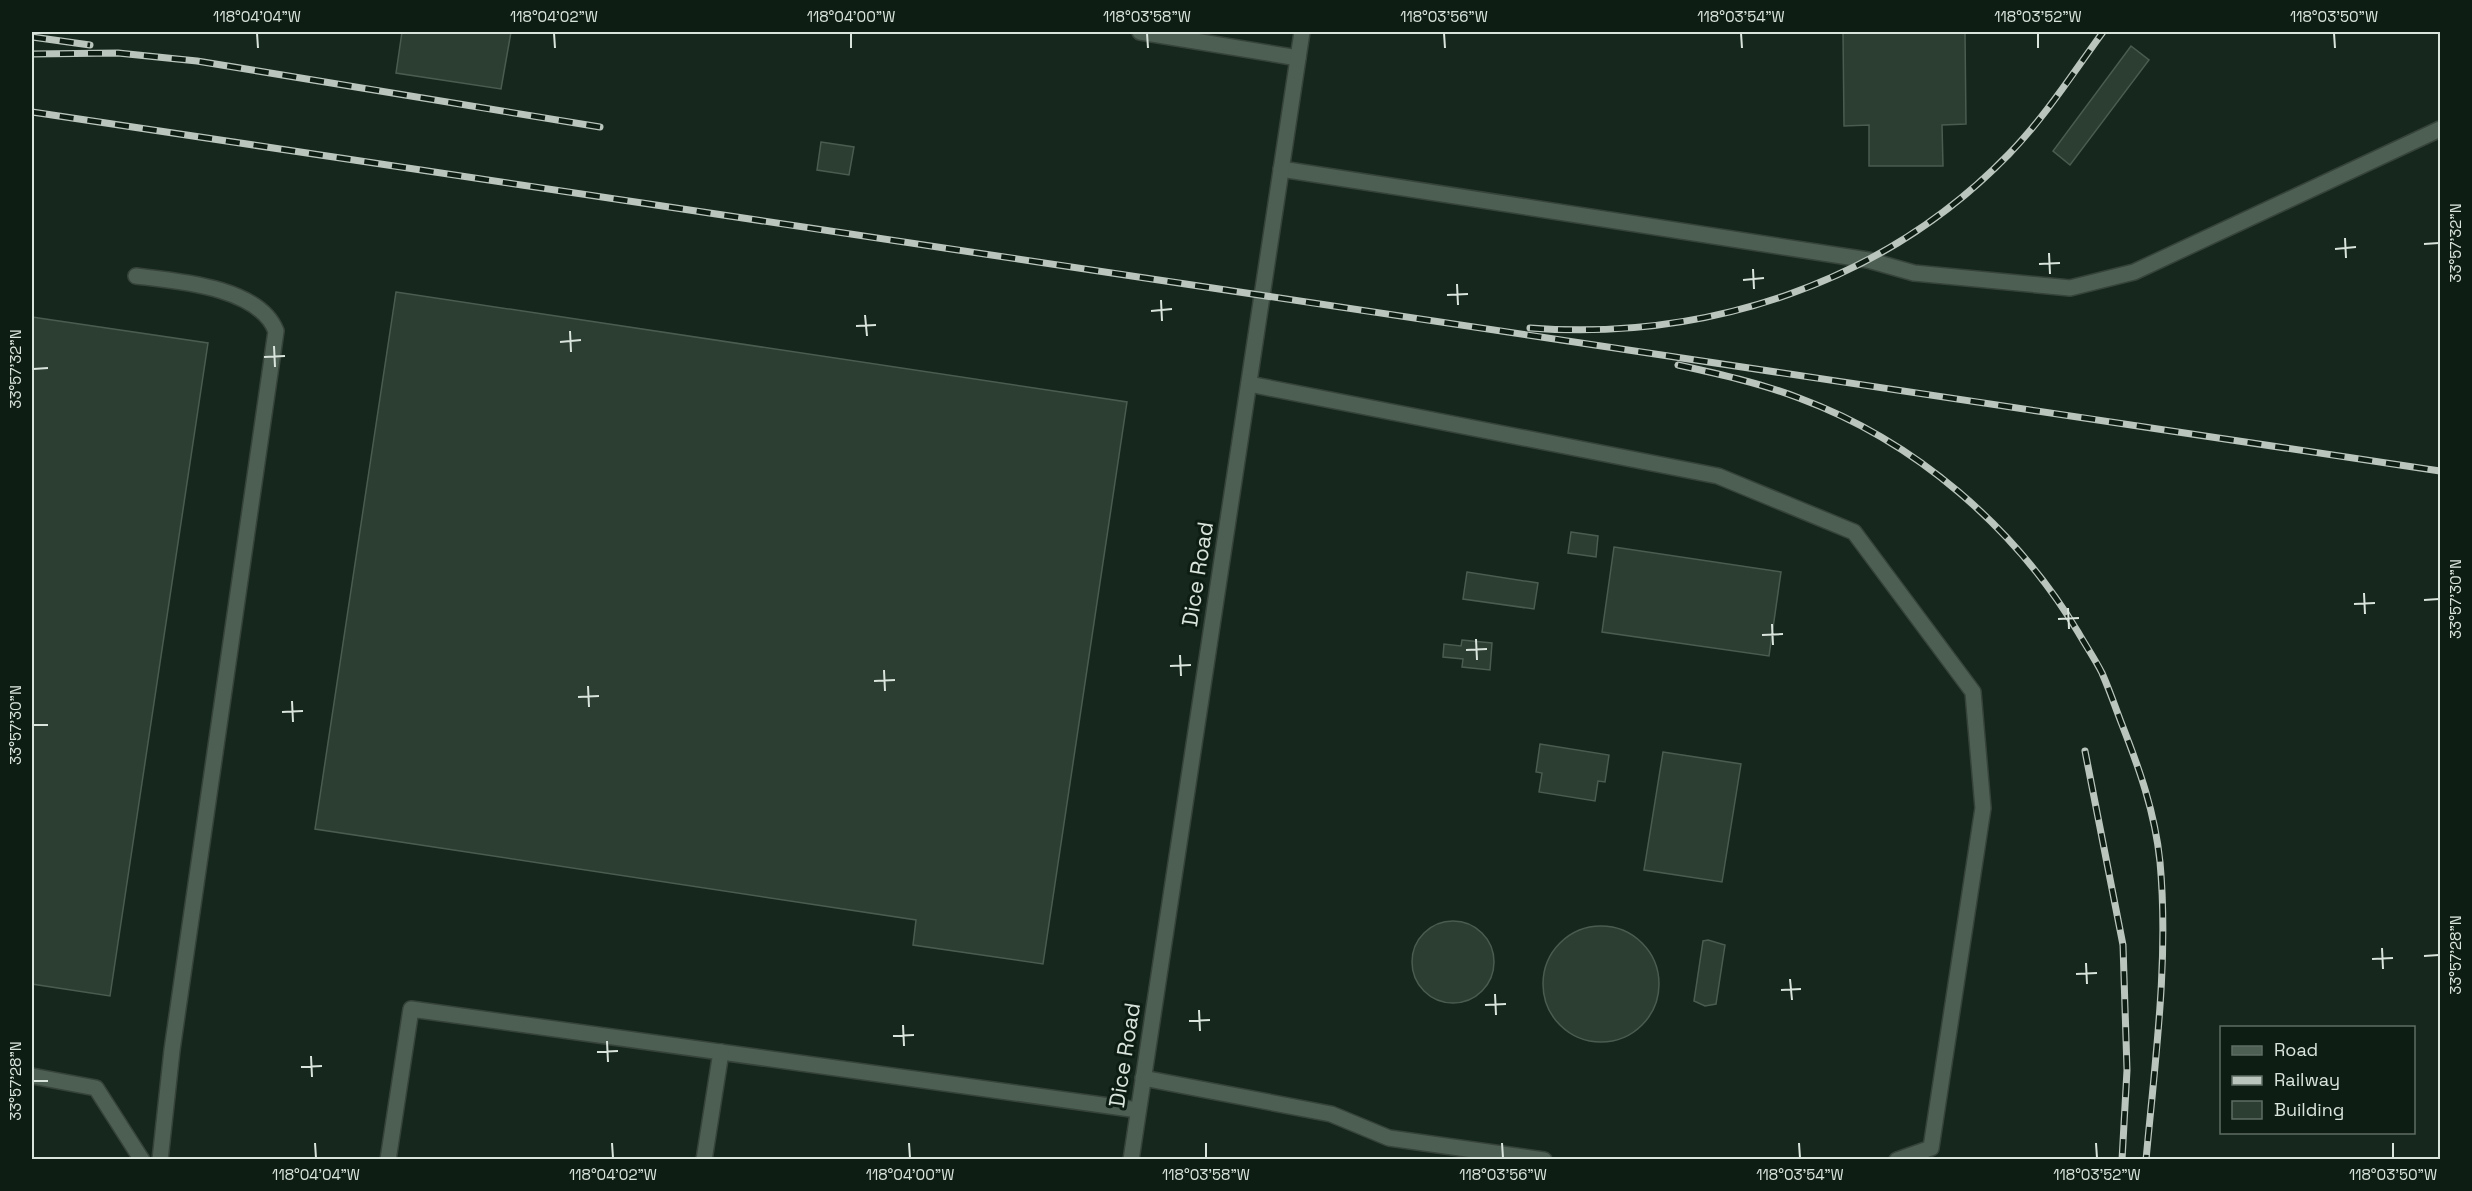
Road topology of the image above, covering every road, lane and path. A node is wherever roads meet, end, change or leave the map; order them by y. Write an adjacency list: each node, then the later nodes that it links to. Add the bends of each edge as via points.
1 (1140, 32): 3 (street)
2 (1302, 32): 3 (street, Dice Road)
3 (1298, 58): 5 (street, Dice Road)
4 (2440, 129): 5 (street, via 2134,272 2070,288 1914,273 1868,260)
5 (1281, 169): 7 (street, Dice Road)
6 (136, 276): 13 (street, via 204,285 256,307 271,318 276,331 173,1038)
7 (1249, 384): 10 (street, Dice Road); 18 (street, via 1718,476 1854,532 1972,692 1983,808 1931,1148)
8 (721, 1052): 11 (street); 14 (street, via 411,1009); 15 (street)
9 (32, 1076): 12 (street, via 96,1088)
10 (1143, 1078): 11 (street, Dice Road); 17 (street, via 1331,1114 1389,1138)
11 (1138, 1110): 16 (street, Dice Road)
12 (142, 1160)
13 (160, 1160)
14 (388, 1160)
15 (704, 1160)
16 (1131, 1160)
17 (1544, 1160)
18 (1897, 1160)

